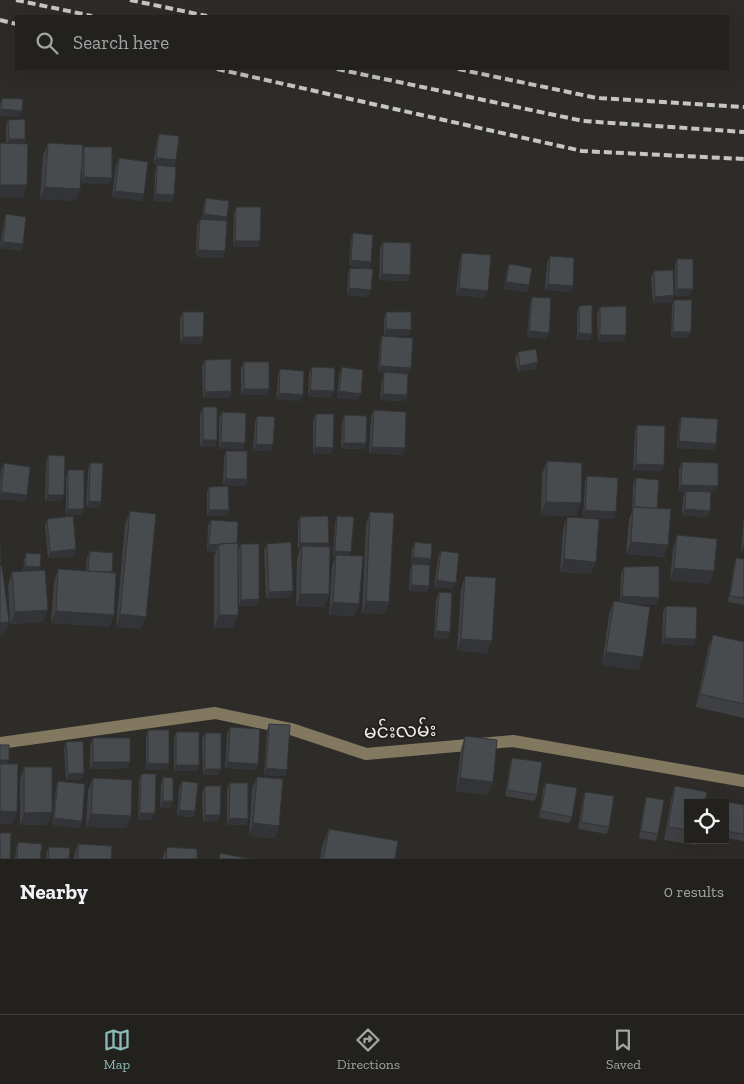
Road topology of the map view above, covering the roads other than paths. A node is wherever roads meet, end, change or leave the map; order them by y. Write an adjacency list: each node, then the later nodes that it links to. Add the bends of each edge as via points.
1 (0, 743): 2 (street, မင်းလမ်း, via 215,713 290,730 366,754 513,741)
2 (744, 781)

